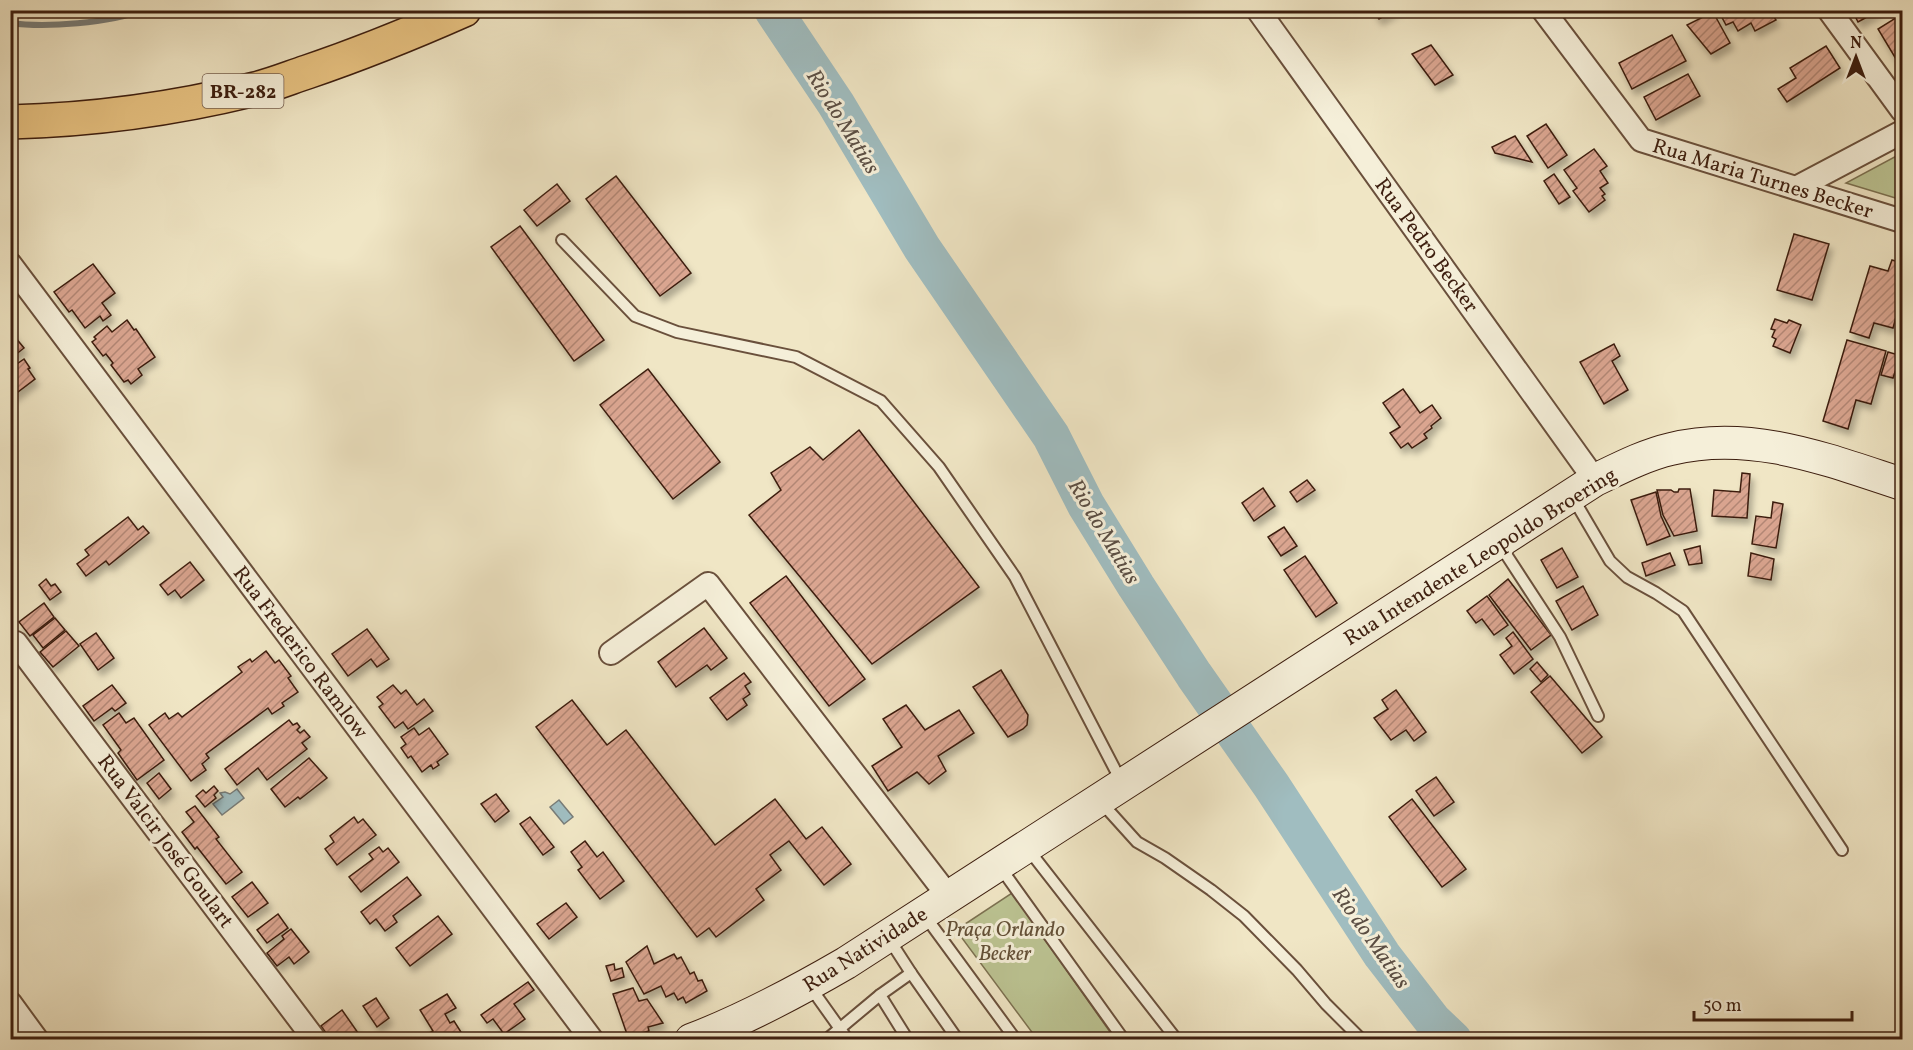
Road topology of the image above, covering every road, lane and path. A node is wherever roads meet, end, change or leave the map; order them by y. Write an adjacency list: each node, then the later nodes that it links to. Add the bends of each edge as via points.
1 (464, 10): 6 (highway, BR-282, via 344,60 256,89 157,110 66,121)
2 (1258, 10): 13 (street, Rua Pedro Becker)
3 (1544, 10): 8 (street, Rua Maria Turnes Becker, via 1641,140)
4 (1829, 10): 5 (street)
5 (1902, 110)
6 (10, 122)
7 (1902, 132): 8 (street)
8 (1796, 188): 9 (street, Rua Maria Turnes Becker)
9 (1902, 221)
10 (562, 240): 19 (lane, via 635,316 677,332 796,357 881,401 939,467 1015,577)
11 (10, 264): 33 (street, Rua Frederico Ramlow)
12 (1902, 484): 13 (main road, Rua Intendente Leopoldo Broering, via 1790,450 1728,442 1670,449)
13 (1583, 488): 14 (main road, Rua Intendente Leopoldo Broering); 21 (lane, via 1610,561 1627,577 1683,611)
14 (1498, 542): 17 (lane, via 1560,637); 18 (main road, Rua Intendente Leopoldo Broering)
15 (16, 643): 32 (street, Rua Valcir José Goulart)
16 (610, 653): 23 (street, via 708,584)
17 (1598, 716)
18 (1152, 765): 19 (main road, Rua Natividade)
19 (1111, 792): 20 (main road, Rua Natividade); 42 (lane, via 1137,842 1244,916)
20 (1026, 847): 22 (main road, Rua Natividade); 41 (lane)
21 (1842, 850)
22 (998, 865): 23 (main road, Rua Natividade); 40 (lane)
23 (949, 897): 24 (main road, Rua Natividade)
24 (922, 913): 25 (main road, Rua Natividade); 39 (lane)
25 (888, 936): 26 (lane); 27 (main road, Rua Natividade)
26 (911, 973): 28 (lane); 38 (lane)
27 (809, 985): 30 (lane); 34 (main road, Rua Natividade)
28 (880, 995): 30 (lane); 37 (lane)
29 (10, 1003): 31 (street)
30 (840, 1028): 35 (lane); 36 (lane)
31 (37, 1040)
32 (315, 1040)
33 (592, 1040)
34 (691, 1040)
35 (826, 1040)
36 (848, 1040)
37 (909, 1040)
38 (958, 1040)
39 (1016, 1040)
40 (1124, 1040)
41 (1176, 1040)
42 (1362, 1040)

